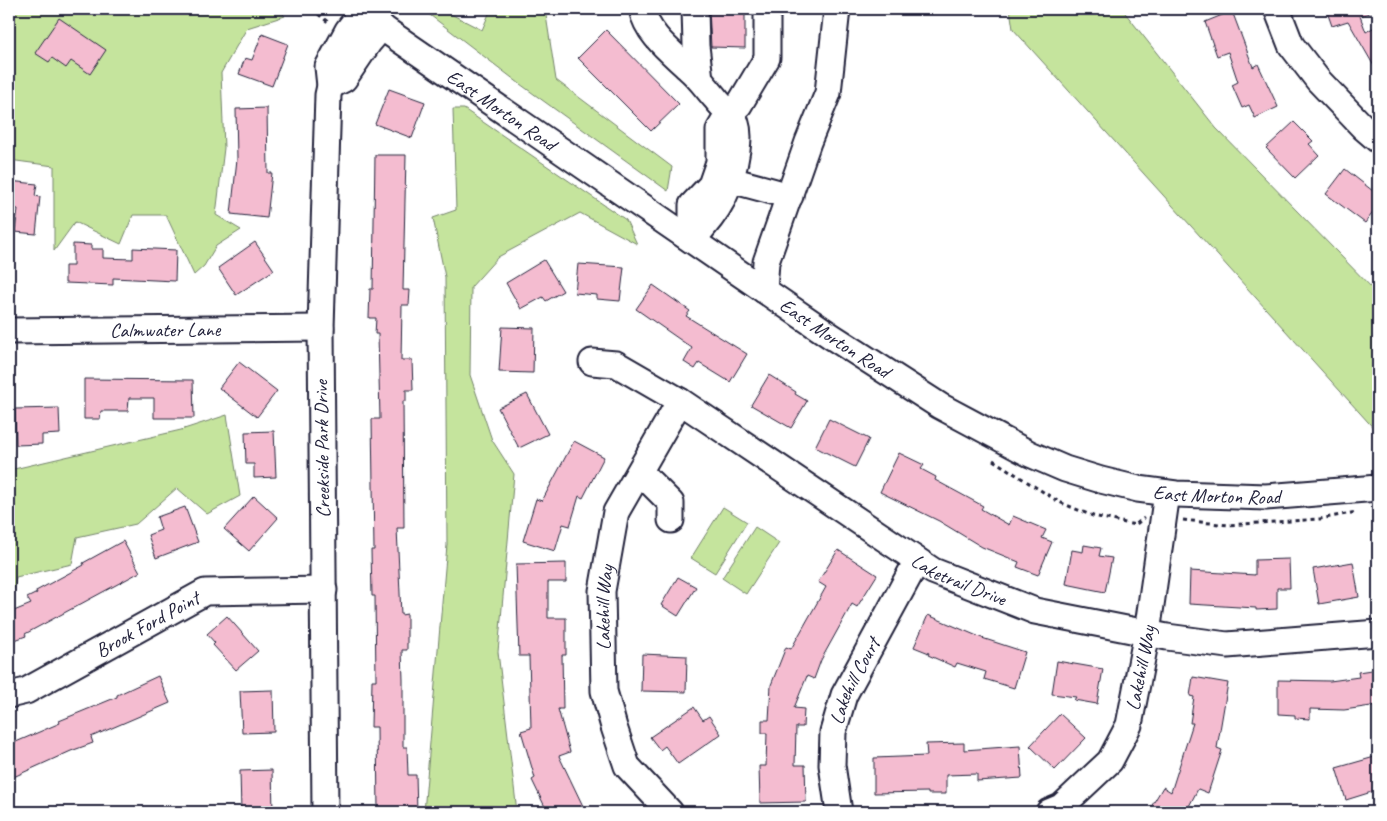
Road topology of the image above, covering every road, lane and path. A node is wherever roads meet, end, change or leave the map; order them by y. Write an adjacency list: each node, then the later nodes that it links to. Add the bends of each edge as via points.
1 (642, 9): 7 (street, via 649,28 673,56)
2 (695, 9): 7 (street)
3 (767, 9): 8 (street, via 767,58 739,105)
4 (837, 9): 11 (street, via 828,93)
5 (1277, 9): 9 (street, via 1291,45 1318,80)
6 (368, 15): 12 (street, East Morton Road); 14 (street, Creekside Park Drive, via 344,79 330,86 328,95)
7 (700, 79): 8 (street)
8 (729, 113): 10 (street, via 736,123 738,136 734,173)
9 (1378, 140)
10 (722, 178): 11 (street); 12 (street, via 725,196 711,220)
11 (790, 196): 13 (street, via 766,262)
12 (692, 240): 13 (street, East Morton Road)
13 (764, 290): 20 (street, East Morton Road, via 940,406 1030,454 1101,480)
14 (321, 328): 15 (street, Calmwater Lane); 23 (street, Creekside Park Drive)
15 (9, 331)
16 (592, 362): 17 (street, Laketrail Drive, via 616,364)
17 (680, 400): 18 (street, Lakehill Way); 22 (street, Laketrail Drive)
18 (640, 472): 21 (street, via 671,503); 28 (street, Lakehill Way, via 616,512 602,591 604,691 627,766)
19 (1378, 488): 20 (street, East Morton Road, via 1266,498)
20 (1166, 493): 24 (street, Lakehill Way)
21 (671, 520)
22 (917, 561): 24 (street, Laketrail Drive, via 933,571 1035,611); 29 (street, Lakehill Court, via 844,695 833,732 832,765)
23 (324, 590): 26 (street, Brook Ford Point, via 205,592 26,691); 27 (street, Creekside Park Drive)
24 (1147, 633): 25 (street, Laketrail Drive, via 1227,645); 30 (street, Lakehill Way, via 1129,725 1110,761 1061,808)
25 (1378, 633)
26 (9, 695)
27 (325, 812)
28 (670, 812)
29 (839, 812)
30 (1049, 812)

